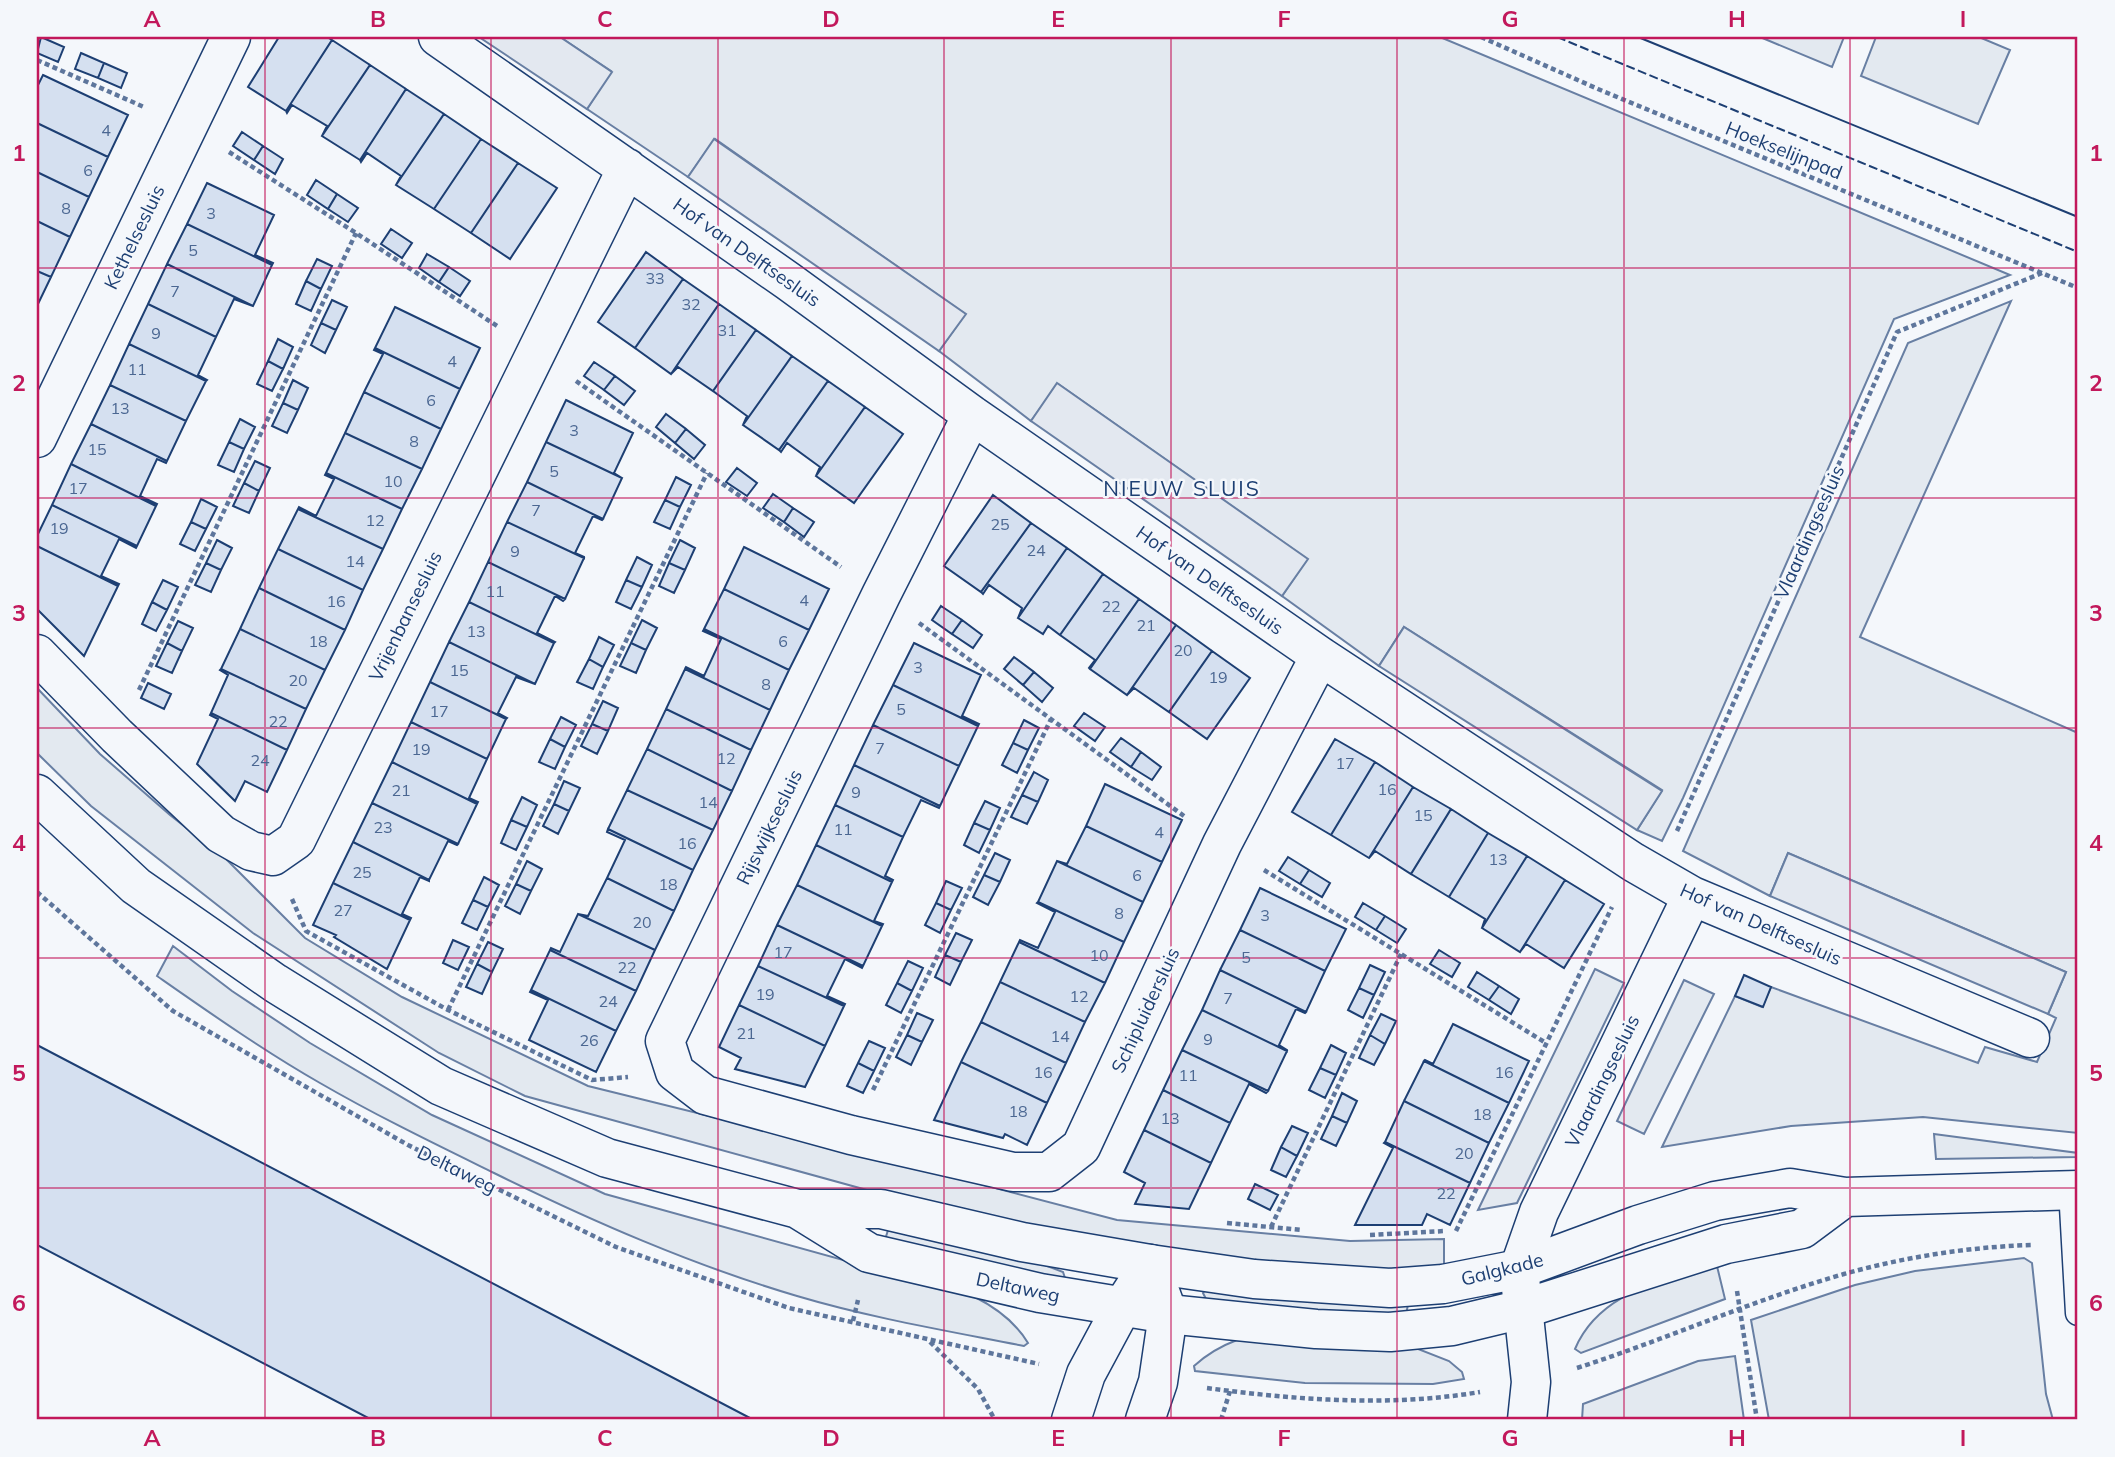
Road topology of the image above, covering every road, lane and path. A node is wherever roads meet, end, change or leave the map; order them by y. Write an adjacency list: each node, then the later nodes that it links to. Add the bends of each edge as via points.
1 (232, 37): 5 (street, Kethelsesluis)
2 (438, 37): 6 (street, Hof van Delftsesluis)
3 (1481, 37): 8 (path, Hoekselijnpad)
4 (37, 60): 5 (path)
5 (188, 126): 7 (path); 12 (street, Kethelsesluis)
6 (627, 168): 10 (street, Vrijenbansesluis); 11 (street, Hof van Delftsesluis)
7 (356, 233): 10 (path); 18 (path)
8 (2042, 273): 9 (path, Hoekselijnpad); 22 (path, Vlaardingsesluis, via 1897,332)
9 (2078, 288)
10 (535, 352): 13 (path); 21 (street, Vrijenbansesluis, via 296,840)
11 (972, 415): 14 (street, Rijswijksesluis); 16 (street, Hof van Delftsesluis)
12 (37, 438)
13 (707, 473): 14 (path); 26 (path)
14 (881, 595): 17 (path); 29 (street, Rijswijksesluis, via 665,1041)
15 (37, 654): 18 (street)
16 (1320, 656): 20 (street, Schipluidersluis); 22 (street, Hof van Delftsesluis)
17 (1051, 719): 20 (path); 30 (path)
18 (109, 728): 21 (street, via 221,834 251,852)
19 (37, 794): 33 (street, Deltaweg, via 135,886 275,983 441,1086 607,1158)
20 (1222, 844): 25 (path); 30 (street, Schipluidersluis, via 1081,1147 1049,1172 1013,1172)
21 (273, 856): 26 (path, via 306,930)
22 (1645, 869): 24 (street, Hof van Delftsesluis); 28 (path, Vlaardingsesluis)
23 (37, 892): 49 (path, Deltaweg, via 173,1011 408,1145 616,1247 789,1308 930,1341 978,1389)
24 (1692, 897): 27 (street, Hof van Delftsesluis); 42 (street, Vlaardingsesluis, via 1539,1212)
25 (1401, 954): 28 (path); 35 (path)
26 (448, 1010): 29 (path, via 592,1080)
27 (2030, 1038)
28 (1546, 1043): 38 (path, Vlaardingsesluis)
29 (675, 1072): 30 (street, via 705,1094)
30 (851, 1135)
31 (2074, 1190): 32 (street, Galgkade); 40 (lane)
32 (1844, 1197): 42 (street, Galgkade, via 1790,1188 1716,1201); 44 (street, via 1802,1229 1726,1244)
33 (798, 1209): 41 (street, Deltaweg, via 881,1209 1022,1242); 43 (street, Deltaweg, via 869,1254)
34 (1217, 1222): 35 (path)
35 (1271, 1227): 37 (path)
36 (1468, 1228): 38 (path)
37 (1307, 1231)
38 (1456, 1231): 39 (path)
39 (1369, 1235)
40 (2073, 1243): 45 (path, via 1941,1252 1843,1275); 46 (lane)
41 (1150, 1264): 42 (street, Galgkade, via 1254,1279 1390,1288 1443,1284); 43 (street); 47 (street)
42 (1519, 1269): 44 (street)
43 (1122, 1307): 47 (street, Deltaweg); 50 (street, via 1086,1374)
44 (1523, 1309): 47 (street, via 1451,1326 1390,1332); 53 (street, via 1531,1382)
45 (1741, 1309)
46 (2078, 1313)
47 (1168, 1314): 51 (street, via 1158,1382)
48 (1230, 1391): 52 (path)
49 (995, 1420)
50 (1071, 1420)
51 (1145, 1420)
52 (1221, 1420)
53 (1527, 1420)

